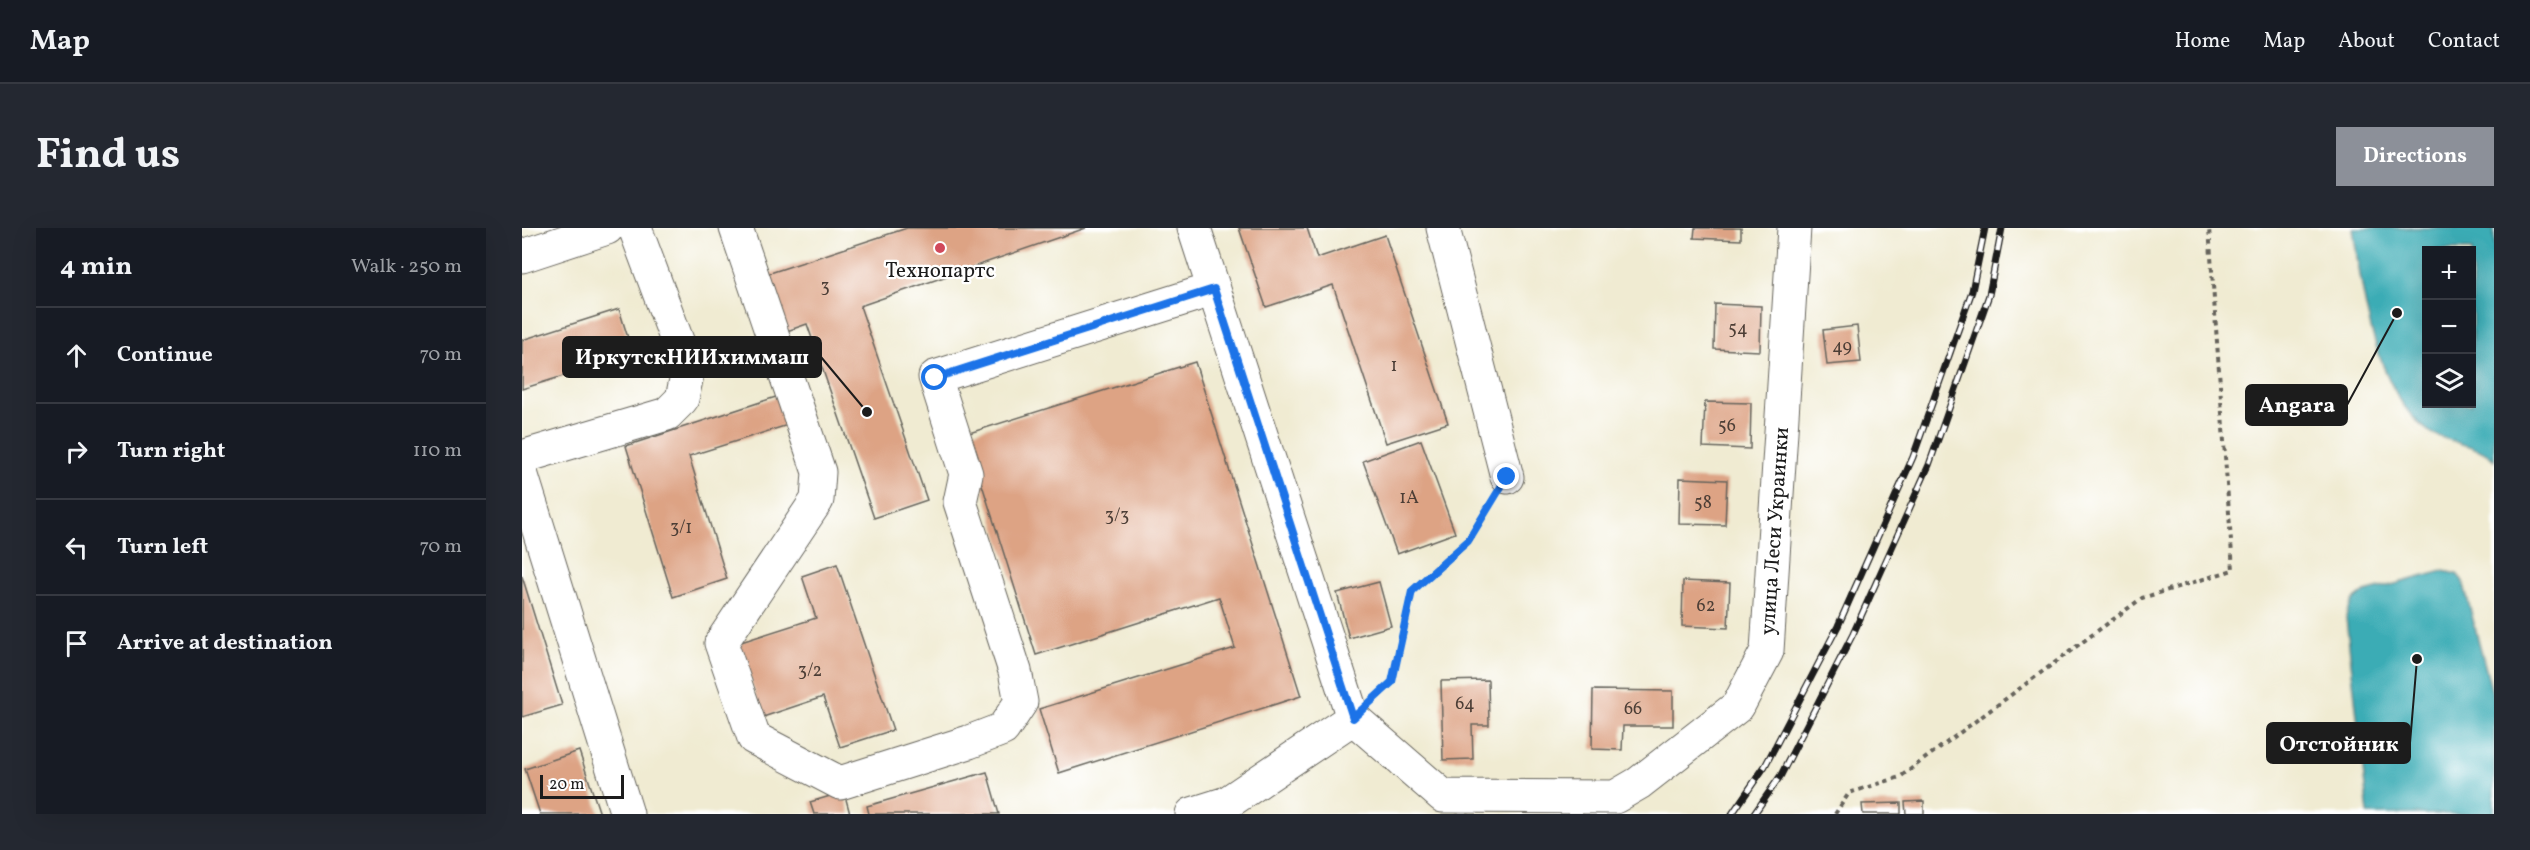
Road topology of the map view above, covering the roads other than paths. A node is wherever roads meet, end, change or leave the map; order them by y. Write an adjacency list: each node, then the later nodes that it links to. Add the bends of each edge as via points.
1 (608, 228): 7 (street)
2 (635, 228): 9 (street, via 688,370 681,399 667,414)
3 (736, 228): 8 (street, via 819,472 817,500 720,643 754,738 840,783 1003,729 1021,702 1015,671 960,502 966,474 935,378)
4 (1194, 228): 8 (street)
5 (1443, 228): 11 (street)
6 (1794, 228): 12 (street, улица Леси Украинки, via 1767,651 1738,706 1615,798 1443,796)
7 (522, 256)
8 (1214, 289): 12 (street)
9 (522, 457)
10 (522, 476): 14 (street)
11 (1507, 477)
12 (1353, 718): 13 (street)
13 (1226, 809): 15 (street)
14 (627, 814)
15 (1192, 814)

